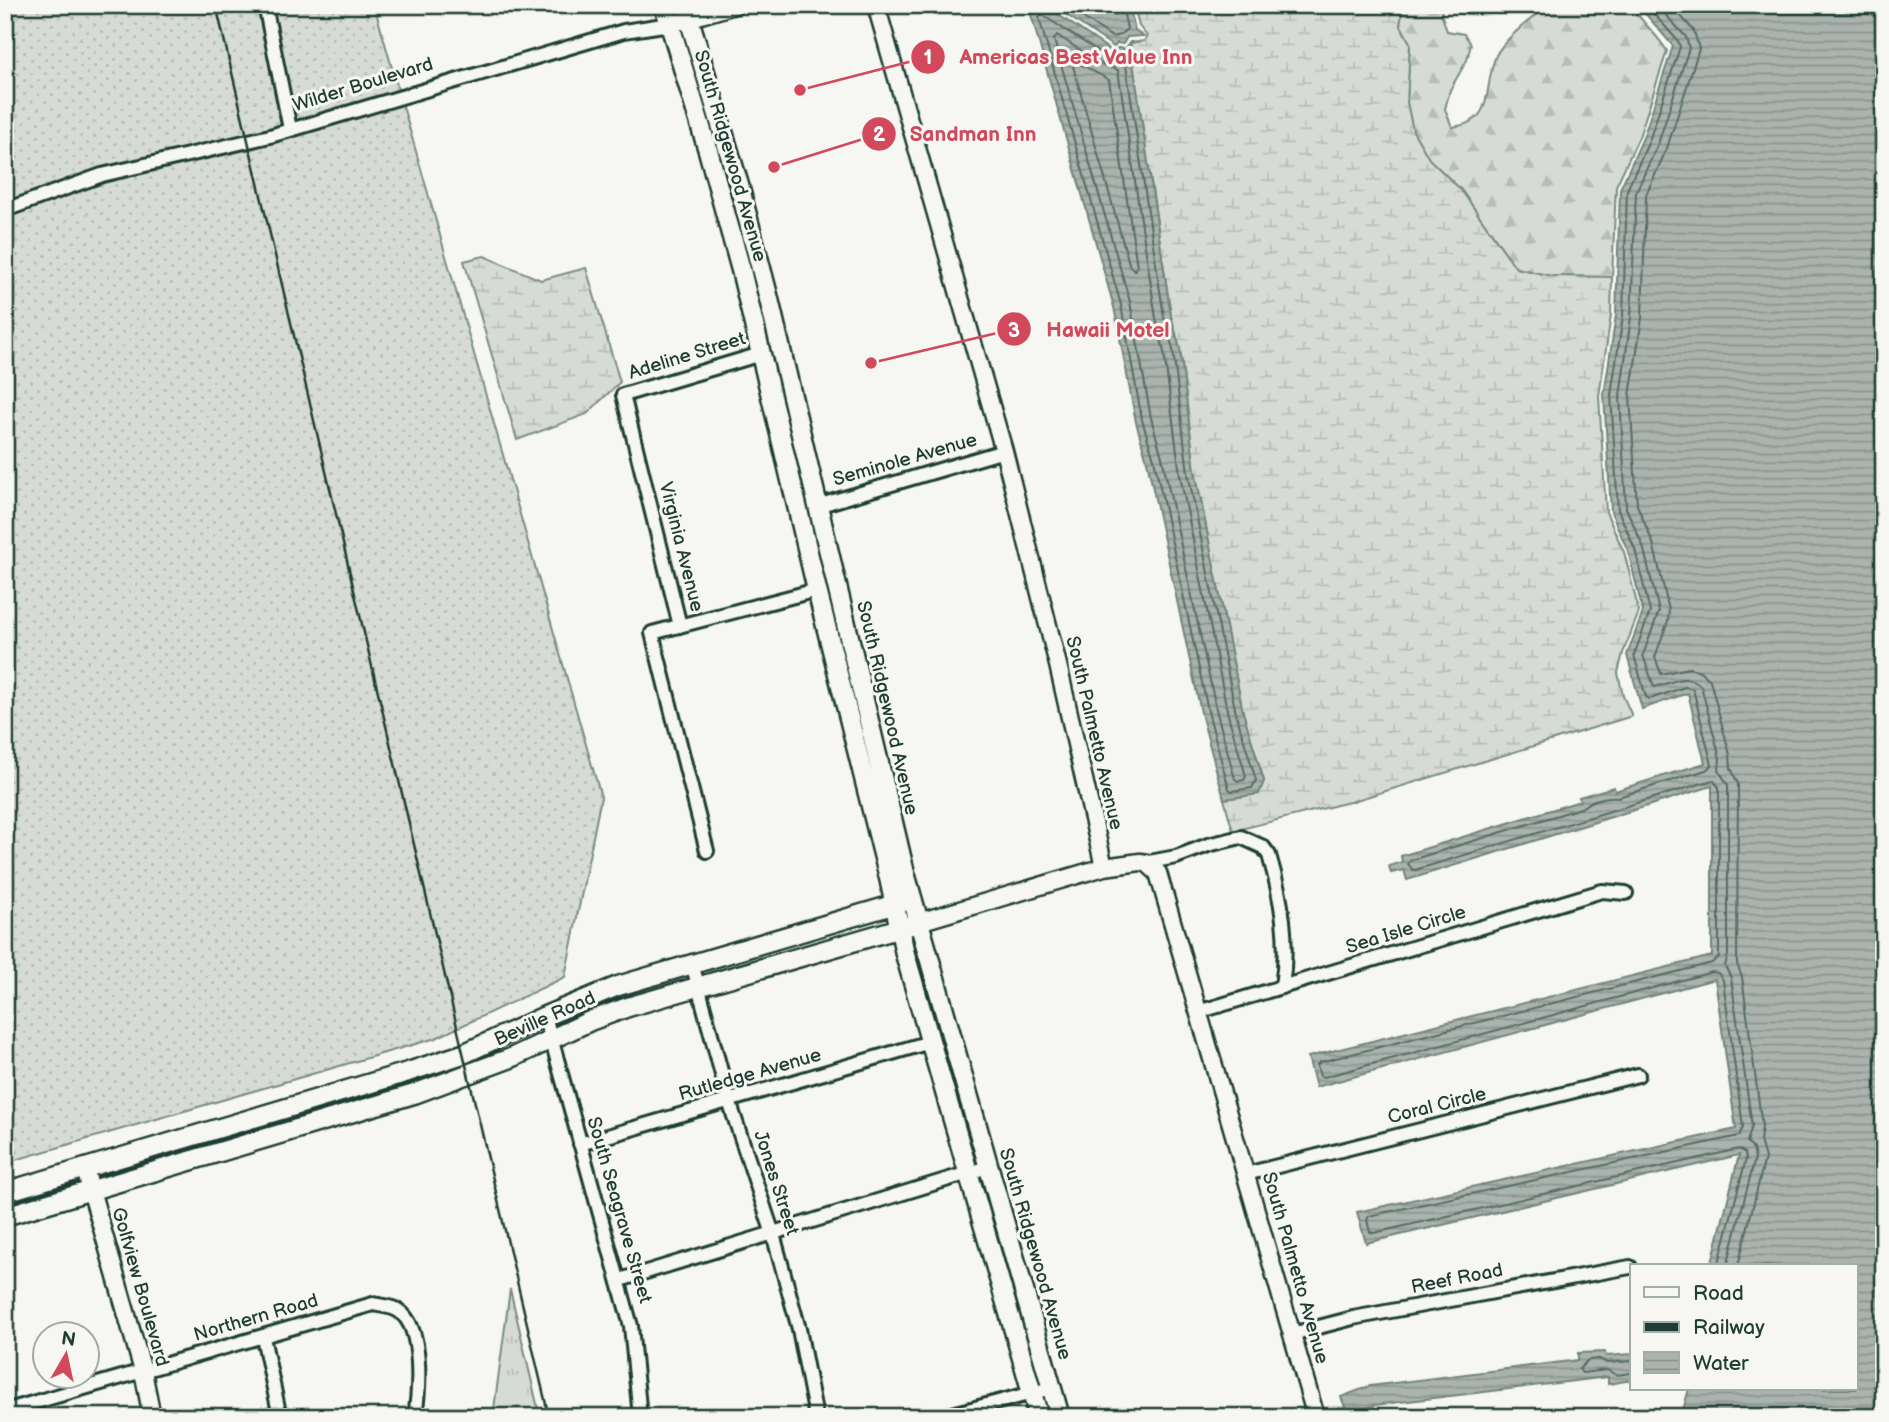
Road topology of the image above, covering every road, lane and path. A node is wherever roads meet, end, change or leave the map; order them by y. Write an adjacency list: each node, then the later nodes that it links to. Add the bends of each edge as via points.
1 (265, 5): 7 (street)
2 (664, 5): 6 (main road, South Ridgewood Avenue)
3 (735, 5): 5 (street, Wilder Boulevard)
4 (877, 5): 12 (street, South Palmetto Avenue)
5 (687, 12): 6 (street, Wilder Boulevard); 10 (main road, South Ridgewood Avenue, via 739,185)
6 (670, 24): 7 (street, Wilder Boulevard, via 624,31); 9 (main road, South Ridgewood Avenue)
7 (290, 129): 8 (street, Wilder Boulevard, via 102,175)
8 (5, 211)
9 (761, 354): 10 (main road, via 773,362); 11 (street, Adeline Street); 14 (main road, South Ridgewood Avenue)
10 (790, 389): 13 (main road, South Ridgewood Avenue)
11 (623, 395): 15 (street, Virginia Avenue)
12 (1004, 452): 13 (street, Seminole Avenue); 19 (street, South Palmetto Avenue)
13 (817, 506): 16 (main road, South Ridgewood Avenue)
14 (819, 596): 15 (street); 16 (main road, via 839,633); 22 (main road, South Ridgewood Avenue)
15 (680, 626): 17 (street, Virginia Avenue, via 652,633)
16 (849, 639): 21 (main road, South Ridgewood Avenue)
17 (707, 850)
18 (1144, 863): 19 (street); 27 (street, via 1241,837 1263,848 1269,855 1284,918); 28 (street, South Palmetto Avenue, via 1158,873)
19 (1104, 867): 23 (street, Beville Road)
20 (1626, 892): 27 (street, Sea Isle Circle, via 1602,891)
21 (913, 900): 22 (main road, Beville Road); 23 (main road, South Ridgewood Avenue)
22 (894, 904): 24 (main road, South Ridgewood Avenue); 25 (main road, Beville Road)
23 (919, 922): 24 (main road, Beville Road); 37 (main road, South Ridgewood Avenue)
24 (899, 928): 26 (main road, Beville Road); 31 (main road, South Ridgewood Avenue)
25 (692, 963): 26 (street, Jones Street); 29 (main road, Beville Road)
26 (699, 986): 30 (main road, Beville Road, via 625,1008); 35 (street, Jones Street)
27 (1282, 987): 28 (street, Sea Isle Circle)
28 (1198, 1012): 40 (street, South Palmetto Avenue)
29 (545, 1016): 30 (street, South Seagrave Street); 32 (main road, Beville Road, via 463,1054)
30 (551, 1038): 34 (main road, Beville Road); 36 (street, South Seagrave Street)
31 (930, 1042): 35 (street, Rutledge Avenue); 39 (main road, South Ridgewood Avenue)
32 (408, 1072): 34 (street); 38 (main road, Beville Road)
33 (1638, 1075): 40 (street, Coral Circle)
34 (414, 1094): 41 (main road, Beville Road)
35 (729, 1101): 36 (street, Rutledge Avenue); 44 (street, Jones Street)
36 (580, 1144): 46 (street, South Seagrave Street)
37 (988, 1167): 39 (street); 50 (main road, South Ridgewood Avenue)
38 (85, 1169): 41 (street, Golfview Boulevard); 42 (main road, Beville Road)
39 (967, 1172): 44 (street); 51 (main road, South Ridgewood Avenue)
40 (1246, 1174): 47 (street, South Palmetto Avenue)
41 (91, 1190): 43 (main road, Beville Road); 49 (street, Golfview Boulevard)
42 (5, 1192)
43 (5, 1216)
44 (773, 1234): 46 (street); 57 (street, Jones Street, via 799,1329)
45 (1630, 1267): 47 (street, Reef Road, via 1353,1318)
46 (620, 1280): 56 (street, South Seagrave Street, via 631,1326)
47 (1292, 1334): 61 (street, South Palmetto Avenue)
48 (263, 1337): 49 (street, Northern Road); 54 (street); 55 (street, Northern Road, via 373,1304 397,1308 416,1344 420,1387)
49 (143, 1371): 52 (street, Northern Road); 53 (street, Golfview Boulevard)
50 (1051, 1388): 51 (street); 60 (main road, South Ridgewood Avenue)
51 (1031, 1394): 58 (street); 59 (main road, South Ridgewood Avenue)
52 (5, 1411)
53 (152, 1417)
54 (280, 1417)
55 (415, 1417)
56 (640, 1417)
57 (816, 1417)
58 (941, 1417)
59 (1039, 1417)
60 (1060, 1417)
61 (1316, 1417)

